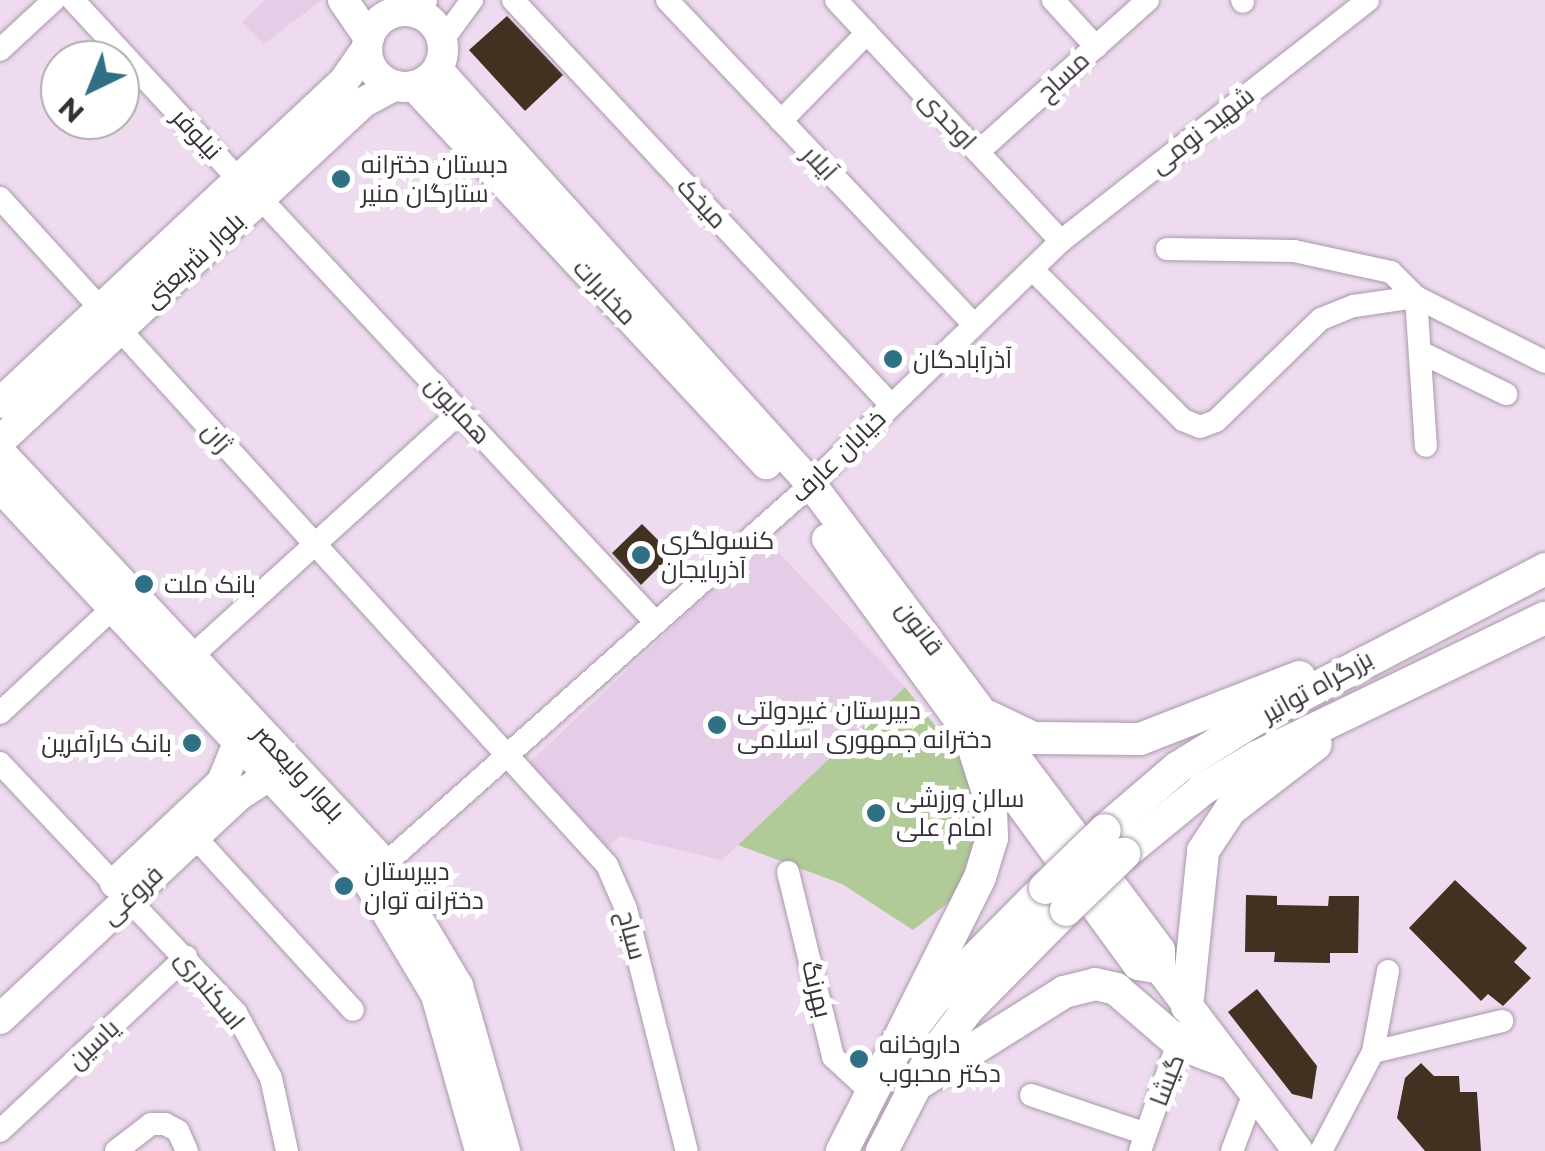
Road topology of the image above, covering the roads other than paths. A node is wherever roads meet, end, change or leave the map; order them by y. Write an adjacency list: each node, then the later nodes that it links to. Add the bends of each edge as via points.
1 (54, 0): 16 (street)
2 (73, 0): 20 (street, نیلوفر)
3 (343, 0): 14 (main road)
4 (472, 0): 17 (street, بلوار شریعتى)
5 (513, 0): 32 (street, میخک)
6 (667, 0): 18 (street, آیلار)
7 (836, 0): 13 (street, اوحدی)
8 (1052, 0): 15 (street)
9 (1148, 0): 15 (street, مساح)
10 (1368, 0): 12 (street, شهید نومی)
11 (401, 6): 14 (main road, via 379,21); 17 (main road, via 433,23)
12 (1337, 9): 22 (street, شهید نومی)
13 (867, 34): 18 (street); 19 (street, اوحدی)
14 (368, 43): 17 (main road, via 372,67); 20 (main road, بلوار شریعتى, via 344,81)
15 (1096, 47): 19 (street, مساح)
16 (0, 50)
17 (422, 71): 20 (main road, بلوار شریعتى, via 362,102); 38 (main road, مخابرات)
18 (781, 121): 27 (street, آیلار)
19 (978, 152): 22 (street, اوحدی)
20 (250, 189): 26 (main road, بلوار شریعتى); 33 (street, همایون)
21 (0, 198): 26 (street, ژان)
22 (1061, 241): 24 (street, خیابان عارف)
23 (1168, 249): 25 (street, via 1294,251 1390,272)
24 (1032, 269): 25 (street, via 1182,420 1200,426 1216,421 1321,319 1354,306); 27 (street, خیابان عارف)
25 (1416, 297): 28 (street); 29 (street)
26 (110, 319): 31 (main road, بلوار شریعتى); 34 (main road, بلوار شریعتى); 39 (street, ژان)
27 (974, 325): 32 (street, خیابان عارف)
28 (1420, 352): 30 (street); 35 (street)
29 (1545, 362)
30 (1506, 394)
31 (0, 403)
32 (892, 405): 38 (street, خیابان عارف)
33 (460, 412): 39 (street); 43 (street, همایون)
34 (0, 441)
35 (1426, 446)
36 (0, 452): 44 (main road, بلوار ولیعصر)
37 (0, 488): 41 (main road, بلوار ولیعصر)
38 (804, 490): 43 (street, خیابان عارف); 49 (main road, قانون)
39 (314, 545): 45 (street); 51 (street, ژان)
40 (1545, 569): 46 (highway, بزرگراه توانیر)
41 (113, 608): 44 (main road, بلوار ولیعصر); 48 (street)
42 (1545, 618): 47 (highway, بزرگراه توانیر)
43 (656, 623): 51 (street, خیابان عارف)
44 (150, 631): 45 (main road, بلوار ولیعصر); 50 (main road, بلوار ولیعصر)
45 (191, 657): 56 (main road, بلوار ولیعصر)
46 (1361, 661): 49 (highway, via 1280,682 1140,739 1033,738); 55 (highway, بزرگراه توانیر, via 1177,768)
47 (1372, 702): 55 (highway, بزرگراه توانیر); 62 (highway, via 1230,810 1202,851)
48 (0, 713)
49 (978, 724): 62 (main road, قانون, via 1138,965 1160,969); 68 (highway, via 992,838 980,878)
50 (238, 743): 53 (main road, بلوار ولیعصر); 58 (main road, فروغى, via 222,782)
51 (506, 757): 56 (street, خیابان عارف); 82 (street, سیاح, via 607,865 626,909)
52 (0, 762): 58 (street, اسکندری)
53 (269, 776): 54 (main road, فروغى); 80 (main road, بلوار ولیعصر, via 367,880 405,935 436,995)
54 (195, 836): 58 (main road, فروغى); 64 (street)
55 (1114, 842): 59 (highway, bridge)
56 (385, 864): 81 (main road, بلوار ولیعصر, via 458,986)
57 (788, 872): 71 (street, بهرنگ, via 833,1057)
58 (121, 892): 60 (street, اسکندری); 63 (main road, فروغى)
59 (1055, 899): 68 (highway, via 933,1001); 70 (highway)
60 (186, 958): 74 (street, یاسین); 79 (street, اسکندری, via 236,1013 271,1078)
61 (1388, 971): 67 (street)
62 (1187, 1006): 66 (street, گیشا); 69 (main road, قانون)
63 (1, 1010)
64 (353, 1010)
65 (1502, 1020): 67 (street)
66 (1180, 1044): 69 (highway); 70 (highway, via 1116,989 1095,984 1064,992); 75 (street, گیشا)
67 (1374, 1052): 87 (street)
68 (889, 1058): 71 (highway)
69 (1228, 1062): 73 (main road, قانون)
70 (916, 1085): 76 (highway)
71 (870, 1091): 83 (highway, via 834,1128); 84 (highway)
72 (1030, 1095): 75 (street)
73 (1253, 1096): 85 (street); 86 (main road, قانون)
74 (0, 1131)
75 (1143, 1142)
76 (888, 1143)
77 (116, 1151): 78 (street, via 151,1124 178,1130)
78 (187, 1151)
79 (288, 1151)
80 (480, 1151)
81 (505, 1151)
82 (687, 1151)
83 (824, 1151)
84 (842, 1151)
85 (1232, 1151)
86 (1298, 1151)
87 (1321, 1151)

